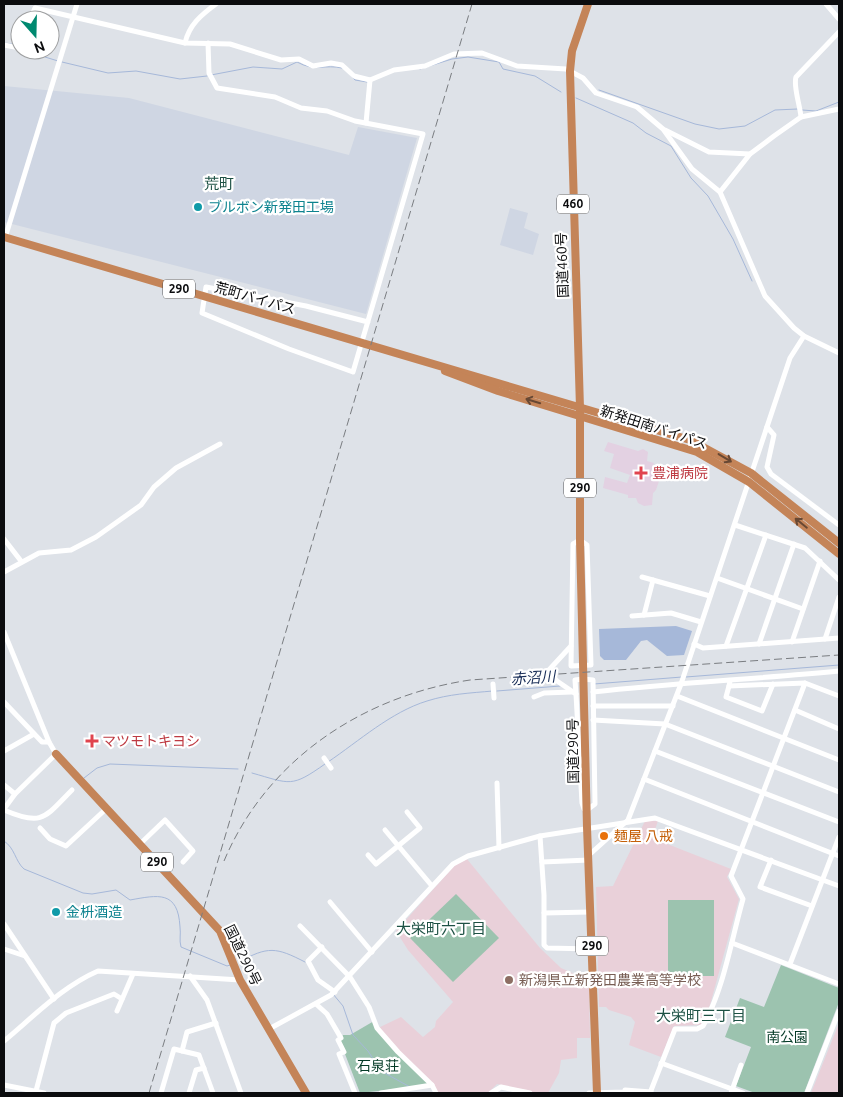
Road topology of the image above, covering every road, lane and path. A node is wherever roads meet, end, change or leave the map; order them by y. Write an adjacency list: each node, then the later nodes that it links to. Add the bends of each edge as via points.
1 (77, 4): 6 (street)
2 (216, 4): 9 (street, via 202,14 188,31)
3 (588, 4): 11 (highway, 国道460号 / 460, via 572,51)
4 (826, 4): 7 (street)
5 (60, 14): 6 (street)
6 (74, 17): 9 (street); 19 (street)
7 (839, 19)
8 (839, 32): 14 (street, via 796,77)
9 (185, 43): 10 (street)
10 (208, 43): 12 (street, via 230,44 287,61 299,59 313,66 342,65 354,76); 15 (street, via 209,73 218,88 275,97 301,108 327,111)
11 (570, 71): 12 (street, via 555,67 517,66 482,53 454,54 426,66 394,70); 16 (street, via 583,78 596,93 636,107); 24 (highway, 国道460号 / 460)
12 (370, 80): 15 (street)
13 (839, 109): 14 (street)
14 (801, 118): 17 (street)
15 (366, 123): 21 (street, via 424,134)
16 (663, 129): 17 (street, via 709,152); 18 (street, via 692,168)
17 (750, 154): 18 (street)
18 (720, 192): 22 (street, via 764,296)
19 (5, 238): 20 (highway, 荒町バイパス / 290)
20 (204, 296): 21 (street, via 206,287 306,306); 21 (street, via 202,313 353,372); 24 (highway, 荒町バイパス / 290, via 413,358 498,390)
21 (368, 322)
22 (804, 336): 23 (street); 25 (street, via 790,358)
23 (839, 353)
24 (580, 412): 27 (highway, 新発田南バイパス, one-way to 27, via 690,440); 28 (highway, 新発田南バイパス, via 685,447); 33 (highway, 国道290号 / 290)
25 (766, 427): 27 (street); 30 (street, via 774,435 767,467 771,474)
26 (220, 444): 37 (street, via 176,468 154,487 141,505 96,537 71,550 39,553)
27 (751, 473): 28 (street); 34 (highway, 新発田南バイパス)
28 (749, 482): 29 (street); 36 (highway, 新発田南バイパス, one-way to 28)
29 (735, 525): 31 (street); 41 (street)
30 (839, 525)
31 (766, 534): 35 (street); 44 (street)
32 (4, 539): 37 (street)
33 (580, 540): 58 (street, via 572,544); 58 (street, via 587,545 591,665 572,666); 98 (highway, 国道290号 / 290)
34 (839, 543)
35 (794, 544): 38 (street, via 805,548); 47 (street)
36 (839, 554)
37 (21, 561): 39 (street)
38 (820, 561): 43 (street); 48 (street)
39 (4, 572)
40 (642, 577): 42 (street)
41 (717, 578): 44 (street); 45 (street)
42 (653, 580): 45 (street); 49 (street)
43 (839, 580)
44 (747, 589): 47 (street); 59 (street)
45 (710, 596): 51 (street)
46 (839, 598): 54 (street)
47 (775, 599): 48 (street); 57 (street)
48 (803, 609): 55 (street)
49 (644, 615): 50 (street); 51 (street, via 672,613)
50 (632, 616)
51 (701, 622): 56 (street)
52 (4, 632): 81 (street)
53 (839, 638): 54 (street)
54 (825, 639): 55 (street)
55 (792, 642): 57 (street)
56 (694, 644): 59 (street, via 703,648); 63 (street)
57 (759, 644): 59 (street)
58 (571, 646): 67 (street, via 548,670)
59 (726, 646)
60 (839, 671): 64 (street)
61 (806, 683): 65 (street); 68 (street); 75 (street)
62 (493, 684): 71 (street)
63 (681, 684): 64 (street); 66 (street); 69 (street)
64 (729, 684): 65 (street); 65 (street, via 726,697 762,711)
65 (773, 684)
66 (593, 692): 67 (street, via 593,680 583,679 575,680); 73 (street)
67 (574, 693): 70 (street, via 544,693); 98 (street, via 582,804 584,810)
68 (839, 694)
69 (677, 696): 74 (street); 80 (street)
70 (534, 697)
71 (494, 698)
72 (4, 702): 79 (street)
73 (593, 706): 74 (street); 76 (street)
74 (672, 706): 77 (street)
75 (795, 710): 78 (street); 80 (street)
76 (593, 720): 77 (street); 98 (street, via 595,804)
77 (665, 724): 83 (street); 87 (street)
78 (839, 729)
79 (34, 734): 81 (street, via 42,742); 82 (street)
80 (785, 738): 86 (street); 87 (street)
81 (48, 742): 84 (street)
82 (4, 751)
83 (655, 751): 89 (street); 94 (street)
84 (56, 754): 95 (street); 96 (highway, 国道290号 / 290)
85 (324, 758): 88 (street)
86 (839, 760)
87 (774, 766): 93 (street); 94 (street)
88 (331, 768)
89 (644, 778): 100 (street); 101 (street)
90 (497, 783): 110 (street)
91 (4, 785): 95 (street)
92 (72, 790): 97 (street, via 48,814 39,818 27,820)
93 (839, 792)
94 (764, 793): 101 (street); 102 (street)
95 (15, 794): 97 (street)
96 (107, 808): 104 (street, via 66,846 50,839); 108 (highway, 国道290号 / 290)
97 (4, 810)
98 (588, 810): 103 (highway, 国道290号 / 290)
99 (407, 812): 109 (street, via 420,828)
100 (628, 820): 103 (street); 111 (street, via 662,819); 115 (street)
101 (753, 821): 111 (street); 112 (street)
102 (839, 822)
103 (588, 827): 106 (street); 115 (highway, 国道290号 / 290)
104 (40, 828)
105 (385, 830): 109 (street)
106 (540, 836): 110 (street); 118 (street)
107 (839, 836): 112 (street)
108 (140, 844): 117 (street, via 165,820 193,851); 138 (highway, 国道290号 / 290, via 220,931)
109 (398, 847): 113 (street, via 376,864); 120 (street)
110 (499, 848): 120 (street, via 459,860)
111 (742, 849): 116 (street); 128 (street, via 731,876 743,899)
112 (833, 854): 114 (street); 119 (street)
113 (368, 855)
114 (839, 856)
115 (589, 858): 118 (street); 125 (highway, 国道290号 / 290)
116 (771, 860): 119 (street); 123 (street, via 760,886)
117 (183, 862)
118 (542, 862): 124 (street)
119 (822, 880): 121 (street); 123 (street)
120 (432, 886): 132 (street)
121 (839, 886)
122 (330, 902): 132 (street)
123 (812, 906): 134 (street)
124 (544, 912): 125 (street); 131 (street, via 544,945 547,948)
125 (590, 912): 131 (highway, 国道290号 / 290)
126 (4, 924): 133 (street)
127 (300, 926): 129 (street)
128 (732, 944): 134 (street); 150 (street, via 703,1026 675,1029)
129 (322, 947): 137 (street); 140 (street, via 308,961 318,980)
130 (4, 949): 133 (street)
131 (592, 949): 170 (highway, 国道290号 / 290)
132 (372, 952): 137 (street)
133 (24, 956): 141 (street)
134 (790, 964): 139 (street)
135 (133, 974): 136 (street); 141 (street, via 98,971); 142 (street)
136 (190, 976): 138 (street); 146 (street, via 208,1000)
137 (350, 977): 140 (street); 154 (street, via 378,1028)
138 (240, 980): 147 (highway, 国道290号 / 290)
139 (839, 984)
140 (333, 994): 143 (street)
141 (54, 999): 148 (street)
142 (122, 999): 144 (street); 155 (street, via 114,994 66,1014 54,1023)
143 (316, 1004): 147 (street); 165 (street, via 327,1014 341,1038 338,1040 344,1052 339,1054)
144 (116, 1010)
145 (839, 1011): 172 (street)
146 (216, 1023): 149 (street, via 188,1032); 163 (street)
147 (269, 1029): 164 (highway, 国道290号 / 290)
148 (4, 1041)
149 (182, 1051): 152 (street, via 199,1055); 160 (street, via 174,1049)
150 (661, 1063): 156 (street); 158 (street)
151 (741, 1065): 156 (street)
152 (204, 1068): 161 (street, via 196,1070); 162 (street)
153 (4, 1085): 155 (street)
154 (432, 1085): 157 (street); 167 (street)
155 (36, 1091): 159 (street)
156 (732, 1091): 171 (street)
157 (395, 1092): 166 (street)
158 (650, 1092): 170 (street)
159 (44, 1093)
160 (161, 1093)
161 (189, 1093)
162 (213, 1093)
163 (241, 1093)
164 (306, 1093)
165 (355, 1093)
166 (381, 1093)
167 (436, 1093)
168 (491, 1093): 169 (street, via 501,1087)
169 (530, 1093)
170 (594, 1093)
171 (743, 1093)
172 (807, 1093)

